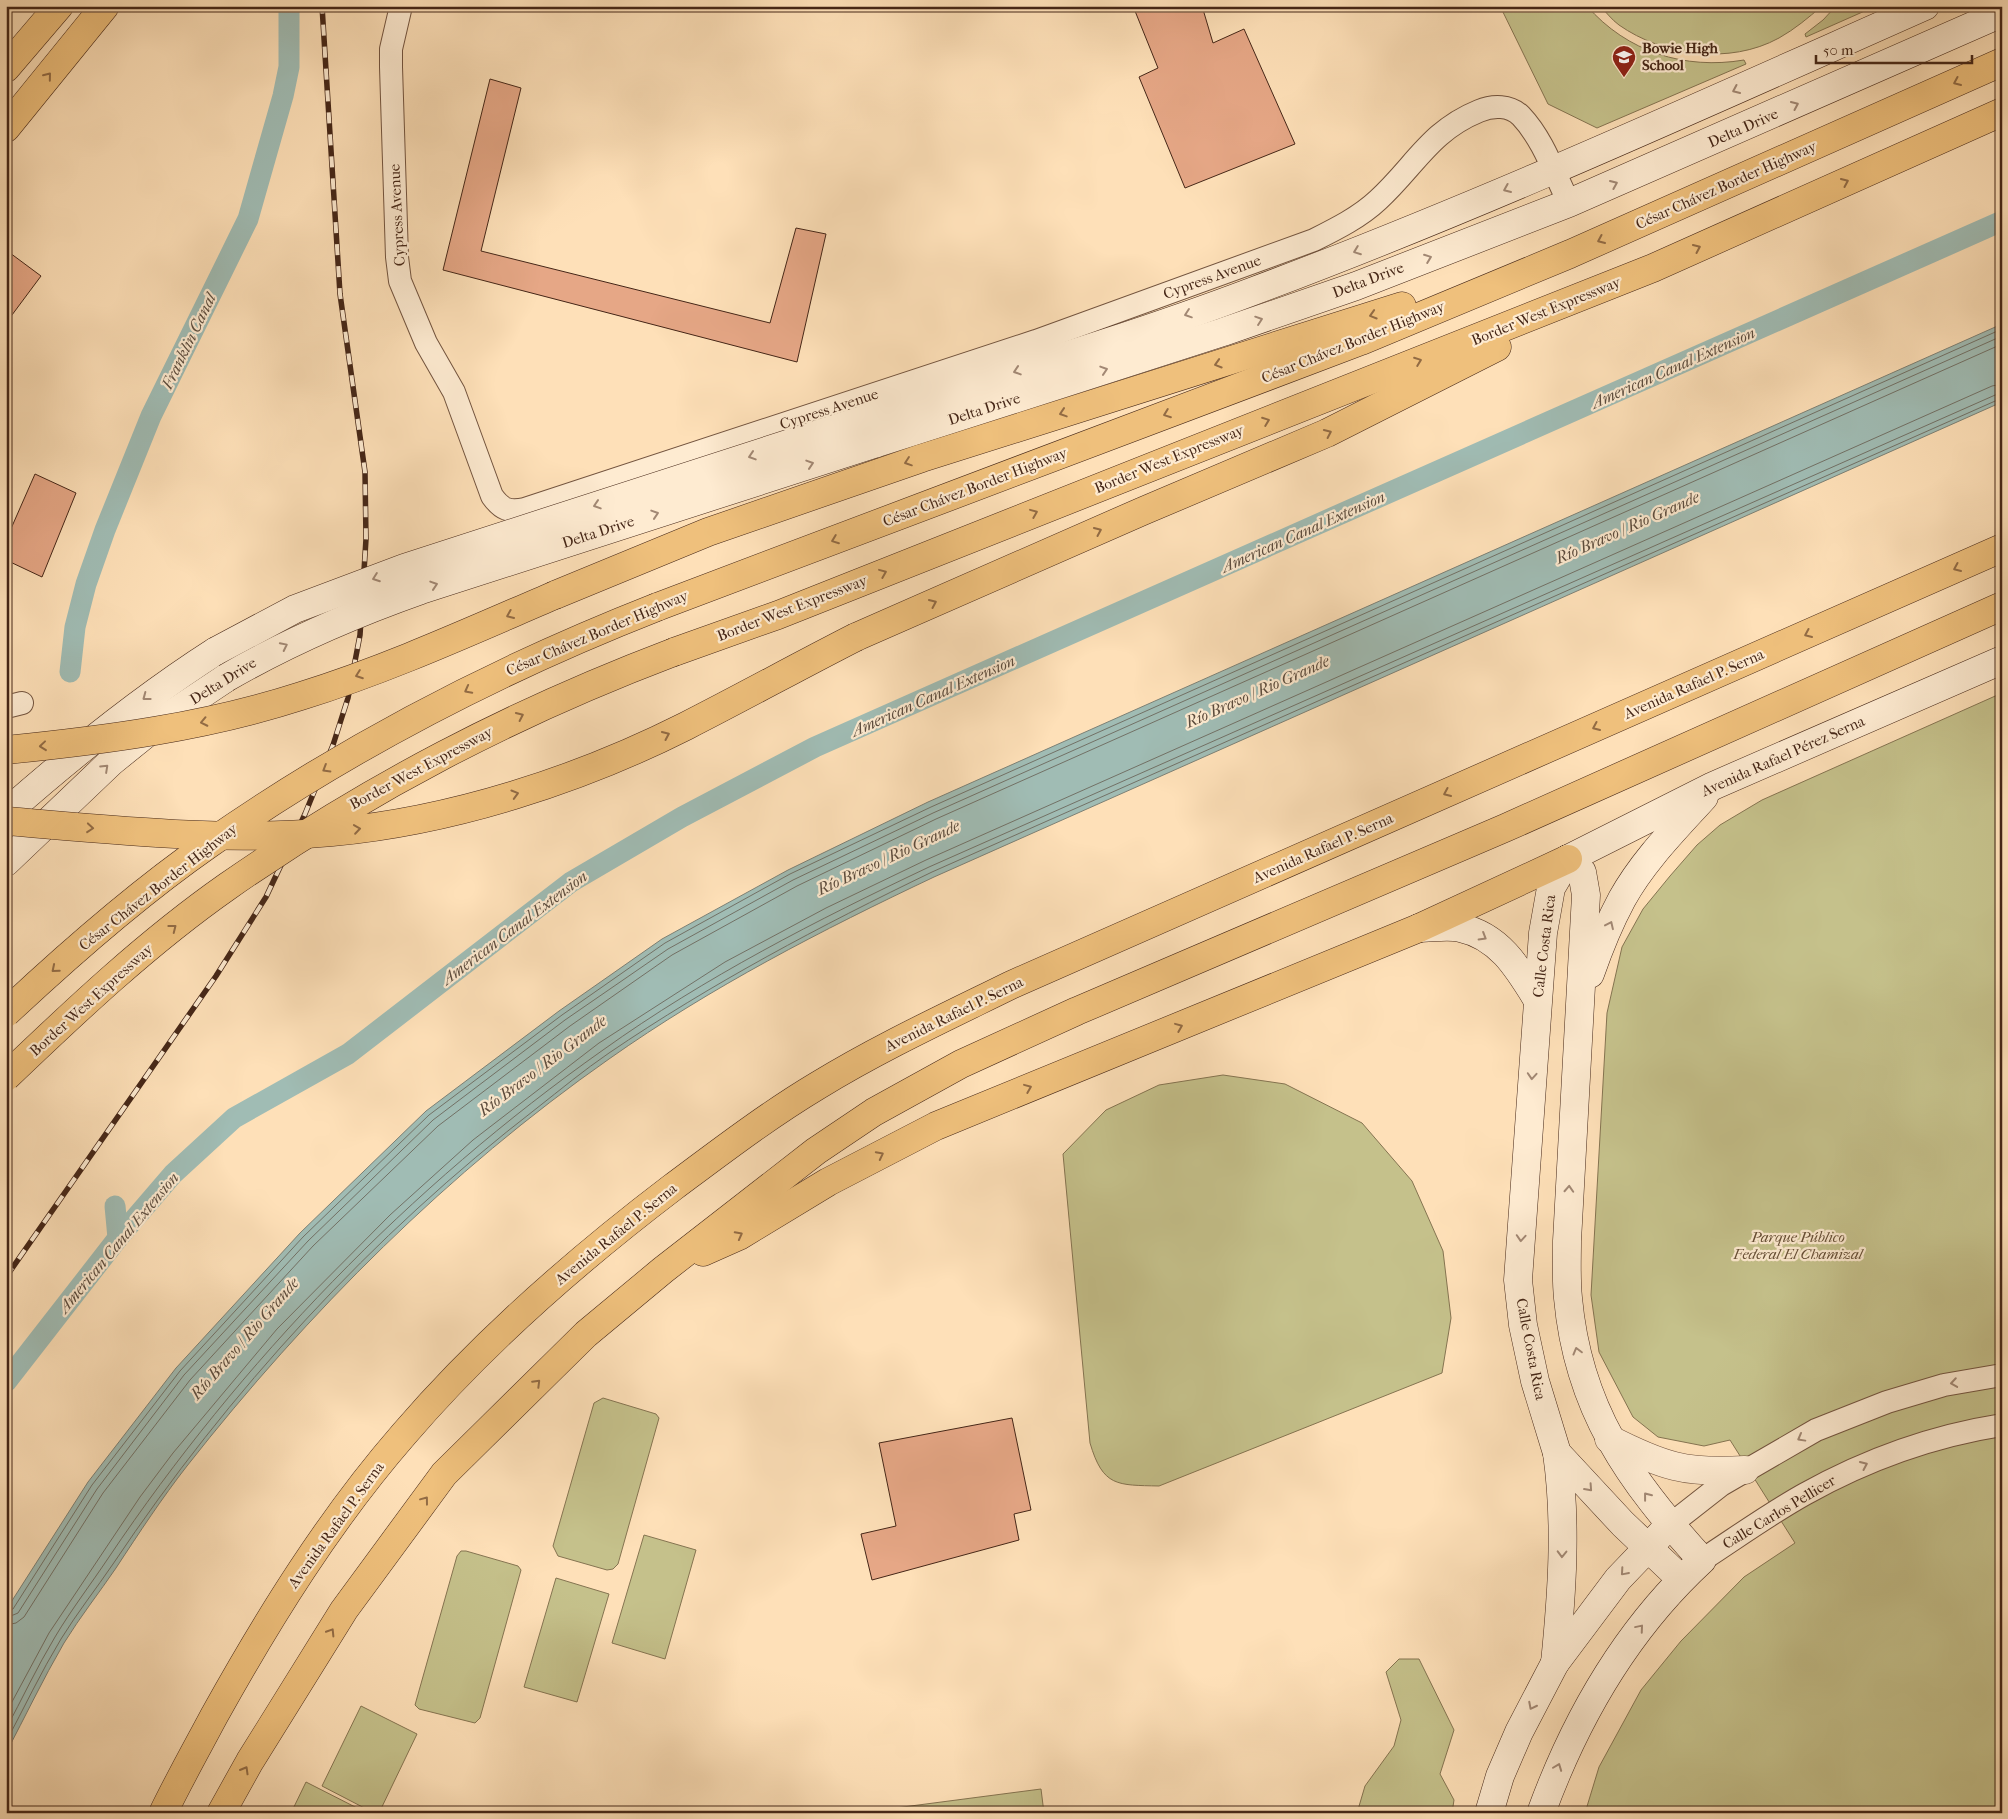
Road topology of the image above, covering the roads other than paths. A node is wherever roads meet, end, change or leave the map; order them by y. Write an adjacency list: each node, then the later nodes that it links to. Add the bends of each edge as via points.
1 (59, 6): 7 (main road)
2 (105, 6): 9 (main road, one-way to 2)
3 (400, 6): 10 (street, Cypress Avenue, via 391,49 391,67 400,281 426,343 454,392 492,496 499,507 510,511 525,509 1036,341 1314,240 1348,222 1378,200 1440,133 1460,119 1490,106 1506,107 1521,116)
4 (1925, 6): 10 (main road, Delta Drive, one-way to 10)
5 (2002, 12): 11 (main road, Delta Drive, one-way to 5)
6 (2002, 62): 12 (main road, César Chávez Border Highway, one-way to 12)
7 (6, 68)
8 (2002, 112): 13 (main road, one-way to 8)
9 (12, 121)
10 (1552, 170): 11 (street, Cypress Avenue); 19 (main road, Delta Drive, one-way to 19, bridge, via 1248,293 1098,345 396,571 295,609 216,651 165,683)
11 (1569, 203): 22 (main road, Delta Drive, one-way to 11, bridge, via 111,762 163,720 226,678 354,614 1232,329 1356,286)
12 (1570, 254): 17 (main road, one-way to 17, bridge, via 922,458 708,532 419,653 301,697 208,722 113,739); 26 (main road, César Chávez Border Highway, one-way to 26, bridge, via 1361,341 657,607 506,670 388,733 278,798 208,845 132,903)
13 (1652, 268): 20 (main road, one-way to 13, bridge, via 175,834 251,836 332,832 460,810 538,787 685,727 856,637 1327,433); 27 (main road, Border West Expressway, one-way to 13, bridge, via 142,953 226,887 337,814 489,730 592,683 787,611)
14 (2002, 548): 39 (main road, Avenida Rafael P. Serna, one-way to 39, via 1011,985 917,1030 817,1085 737,1138 635,1216 549,1288 475,1358 404,1434 341,1513 279,1605 238,1673)
15 (2002, 606): 28 (main road, via 1505,828 961,1064 874,1112 816,1151)
16 (2002, 660): 18 (main road, Avenida Rafael Pérez Serna)
17 (6, 750)
18 (1713, 786): 21 (main road, Avenida Rafael Pérez Serna); 25 (main road, one-way to 18, via 1622,898 1650,858)
19 (6, 814)
20 (6, 821)
21 (1568, 859): 23 (main road); 24 (main road, Calle Costa Rica, via 1551,888); 25 (main road, via 1582,872 1586,895)
22 (6, 862)
23 (1419, 928): 24 (main road, one-way to 24, via 1459,927 1495,944 1514,961); 28 (main road, one-way to 23, via 739,1236 828,1182 936,1126)
24 (1537, 999): 32 (main road, Calle Costa Rica, one-way to 32, via 1518,1280 1523,1325 1535,1381)
25 (1579, 1003): 31 (main road, one-way to 25, via 1590,1396 1575,1342 1568,1298 1567,1241)
26 (6, 1013)
27 (6, 1077)
28 (663, 1270): 40 (main road, one-way to 28, via 344,1610 444,1474 586,1334)
29 (2002, 1375): 33 (street, one-way to 33, via 1944,1385 1887,1402 1816,1430)
30 (2002, 1424): 36 (street, Calle Carlos Pellicer, one-way to 30, via 1804,1494 1867,1463 1920,1443)
31 (1610, 1439): 33 (main road, via 1649,1460 1686,1470); 34 (main road, one-way to 31, via 1625,1467)
32 (1557, 1453): 35 (main road, Calle Costa Rica, one-way to 35); 38 (main road, one-way to 38, via 1561,1483 1562,1599)
33 (1745, 1470): 34 (street)
34 (1670, 1525): 35 (main road); 36 (main road)
35 (1648, 1545): 37 (main road, Calle Costa Rica); 38 (main road, one-way to 38)
36 (1702, 1560): 37 (main road)
37 (1681, 1579): 42 (main road, one-way to 37, via 1559,1763 1590,1701 1633,1636)
38 (1554, 1663): 41 (main road, one-way to 41, via 1519,1732 1500,1776)
39 (163, 1813)
40 (221, 1813)
41 (1489, 1813)
42 (1542, 1813)

